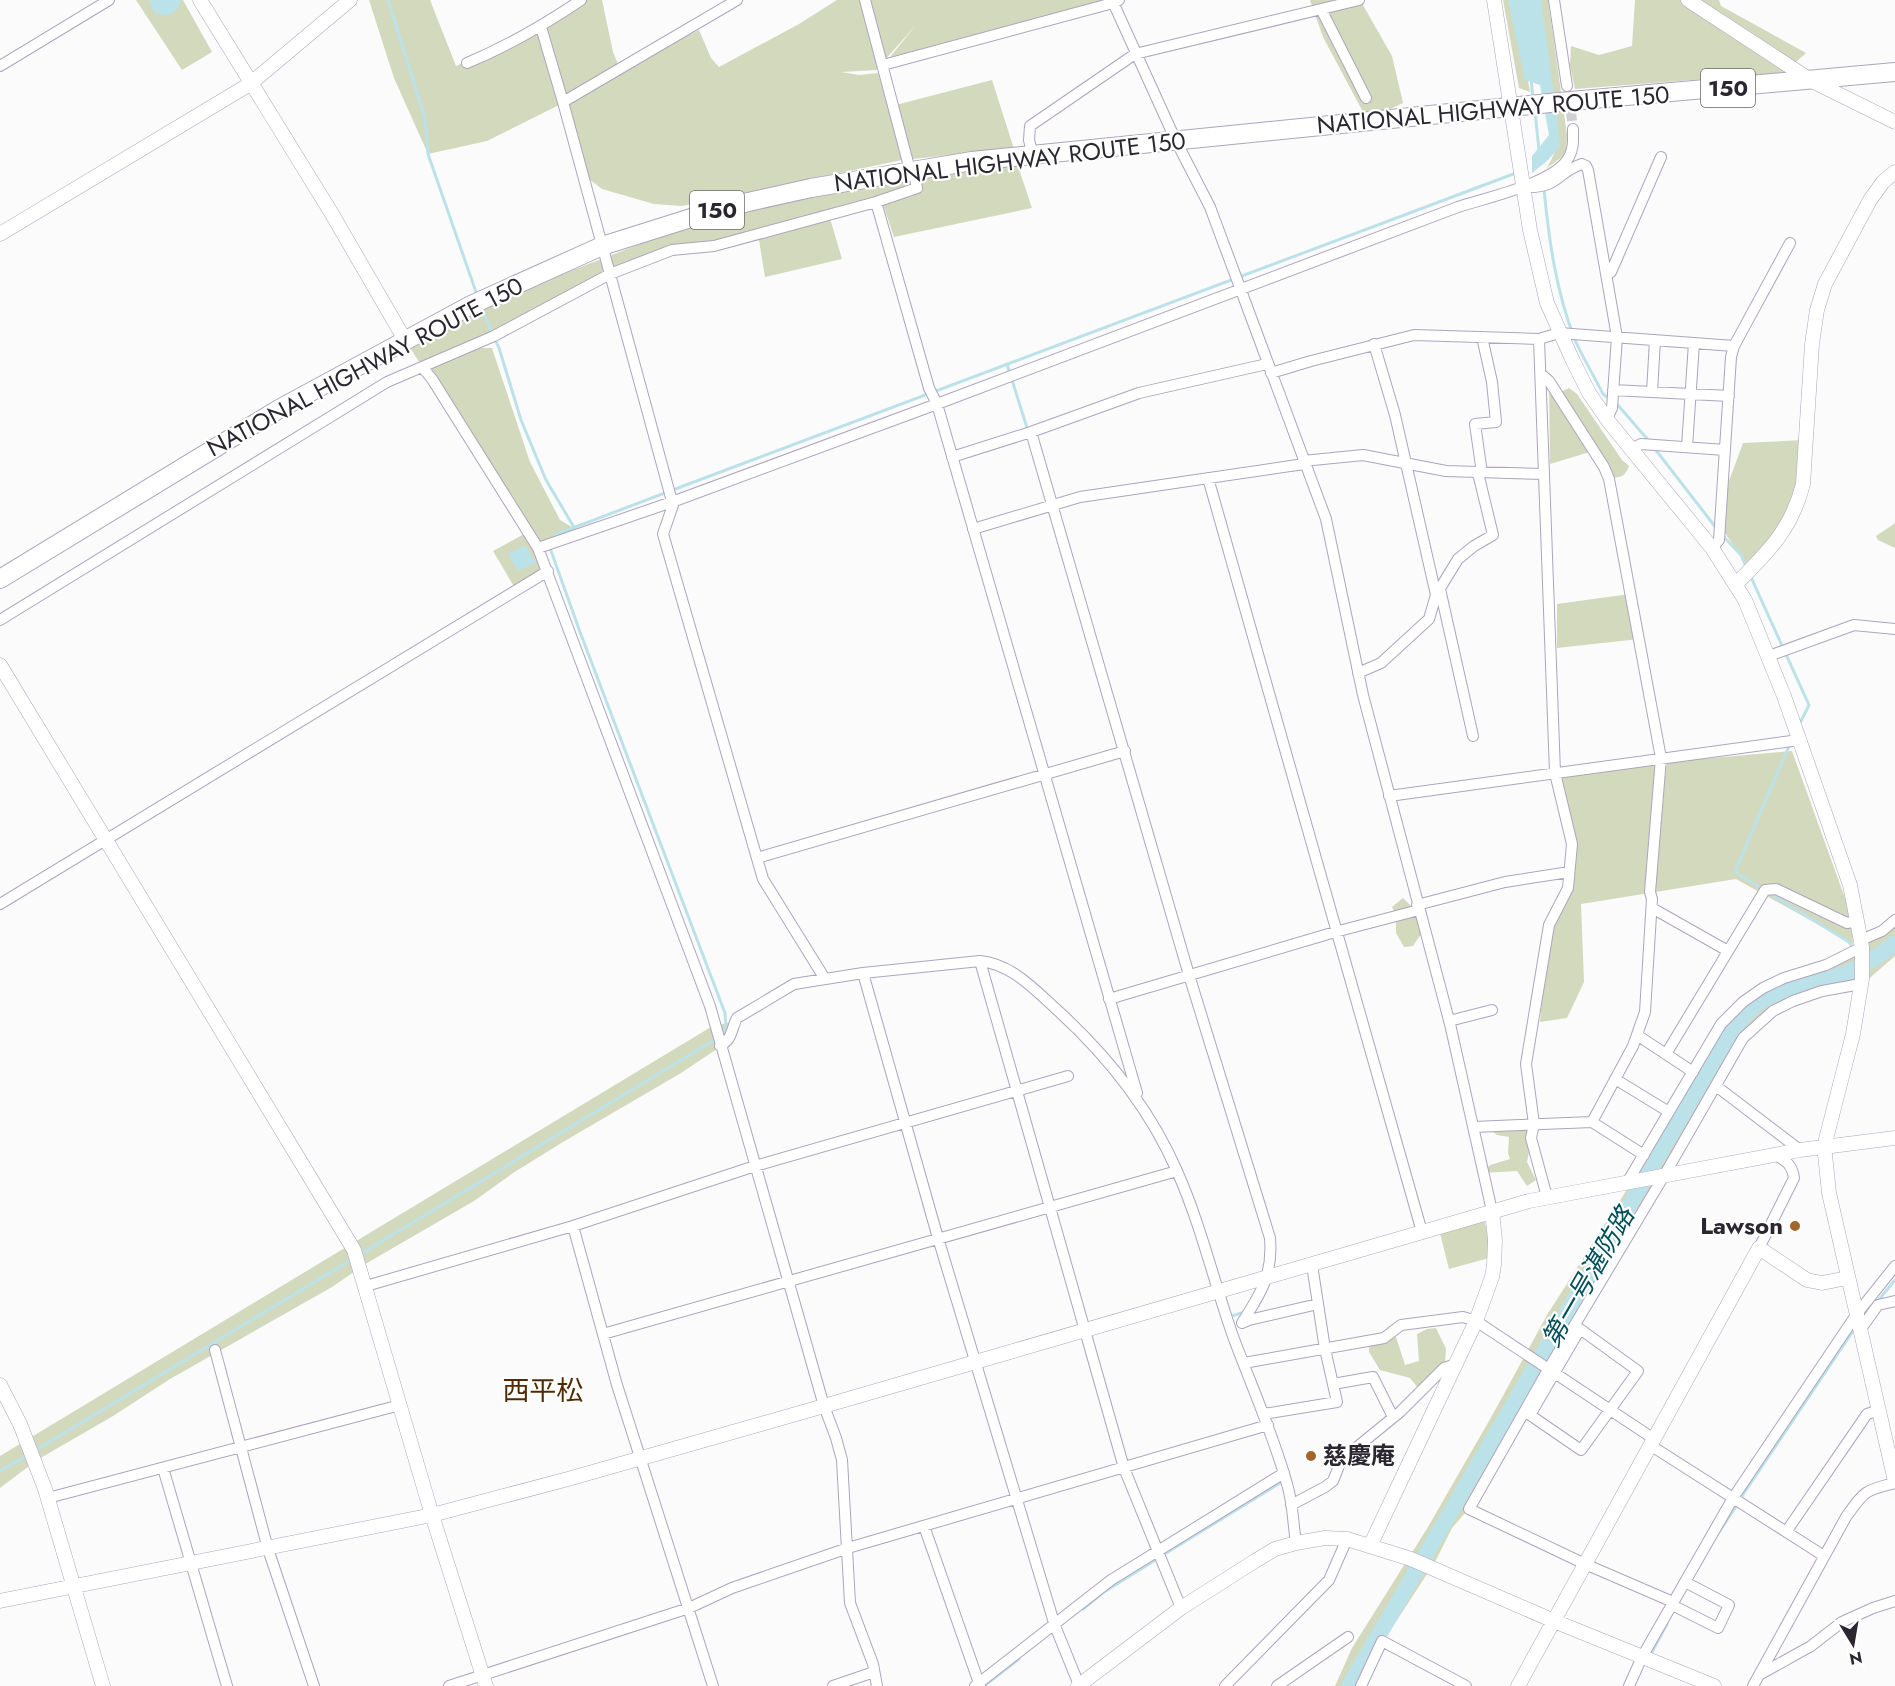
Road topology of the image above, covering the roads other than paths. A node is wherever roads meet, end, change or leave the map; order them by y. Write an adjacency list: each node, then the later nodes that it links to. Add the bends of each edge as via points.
1 (109, 0): 17 (street)
2 (200, 0): 20 (street)
3 (350, 0): 20 (street)
4 (581, 0): 13 (street)
5 (737, 0): 23 (street)
6 (865, 0): 16 (street)
7 (1359, 0): 12 (street)
8 (1494, 0): 24 (street)
9 (1554, 0): 21 (street)
10 (1688, 0): 19 (street)
11 (1114, 1): 14 (street); 16 (street)
12 (1321, 9): 14 (street); 22 (street)
13 (541, 27): 15 (street); 23 (street)
14 (1135, 54): 27 (street); 28 (street, via 1030,126)
15 (467, 63)
16 (883, 65): 30 (street)
17 (0, 66)
18 (1895, 72): 19 (highway, NATIONAL HIGHWAY ROUTE 150 / 150)
19 (1812, 81): 21 (highway, NATIONAL HIGHWAY ROUTE 150 / 150); 25 (street)
20 (250, 84): 34 (street); 44 (street)
21 (1564, 94): 24 (highway, NATIONAL HIGHWAY ROUTE 150 / 150)
22 (1366, 98)
23 (564, 102): 36 (street)
24 (1515, 107): 27 (highway, NATIONAL HIGHWAY ROUTE 150 / 150); 32 (street)
25 (1895, 122)
26 (1573, 129): 32 (street, via 1574,144 1565,164 1548,176)
27 (1176, 141): 28 (highway, NATIONAL HIGHWAY ROUTE 150 / 150); 39 (street, via 1210,207)
28 (1033, 156): 30 (highway, NATIONAL HIGHWAY ROUTE 150 / 150)
29 (1661, 157): 37 (street, via 1611,272)
30 (912, 170): 33 (street, via 917,188); 36 (highway, NATIONAL HIGHWAY ROUTE 150 / 150, via 748,202)
31 (1895, 172): 75 (street, via 1870,200 1826,284 1817,310 1803,484 1798,503 1776,541)
32 (1524, 184): 37 (street, via 1547,186 1577,166 1586,165); 39 (street); 40 (street, via 1539,273)
33 (876, 202): 38 (street, via 714,246 672,250); 56 (street, via 928,388)
34 (0, 234)
35 (1790, 243): 48 (street)
36 (602, 246): 38 (street); 44 (highway, NATIONAL HIGHWAY ROUTE 150 / 150, via 471,305)
37 (1606, 273): 42 (street)
38 (610, 274): 49 (street, via 504,331); 68 (street)
39 (1240, 289): 50 (street); 56 (street)
40 (1559, 333): 42 (street); 43 (street); 57 (street)
41 (1482, 337): 43 (street); 47 (street, via 1414,335); 65 (street, via 1496,422 1475,424)
42 (1617, 337): 45 (street); 52 (street)
43 (1539, 339): 51 (street)
44 (405, 340): 74 (highway, NATIONAL HIGHWAY ROUTE 150 / 150, via 279,409)
45 (1655, 340): 46 (street); 53 (street)
46 (1694, 343): 48 (street); 54 (street)
47 (1374, 344): 50 (street); 64 (street)
48 (1734, 346): 55 (street)
49 (423, 368): 71 (street); 77 (street, via 387,382)
50 (1269, 369): 58 (street, via 1139,393); 63 (street)
51 (1541, 374): 66 (street); 85 (street, via 1609,479)
52 (1613, 390): 53 (street); 57 (street)
53 (1652, 392): 54 (street)
54 (1690, 394): 55 (street); 59 (street)
55 (1729, 396): 61 (street)
56 (937, 404): 62 (street); 68 (street)
57 (1607, 419): 60 (street)
58 (1031, 432): 62 (street); 69 (street)
59 (1687, 447): 60 (street, via 1641,444); 61 (street)
60 (1631, 449): 72 (street)
61 (1725, 450): 72 (street, via 1719,540)
62 (952, 457): 70 (street)
63 (1304, 463): 64 (street, via 1363,456); 67 (street); 81 (street, via 1326,519)
64 (1405, 463): 65 (street); 76 (street)
65 (1480, 473): 66 (street); 76 (street, via 1492,536 1458,559)
66 (1544, 474): 86 (street)
67 (1208, 478): 69 (street, via 1080,497); 97 (street)
68 (671, 500): 71 (street); 90 (street, via 673,505 663,534)
69 (1052, 505): 70 (street); 84 (street)
70 (973, 529): 87 (street)
71 (547, 546): 73 (street)
72 (1712, 548): 75 (street)
73 (548, 571): 89 (street); 109 (street, via 710,1006)
74 (0, 579)
75 (1736, 584): 79 (street)
76 (1438, 592): 81 (street, via 1429,619 1381,663); 82 (street)
77 (0, 620)
78 (1895, 629): 79 (street, via 1854,625)
79 (1769, 656): 83 (street)
80 (0, 664): 89 (street)
81 (1358, 673): 88 (street)
82 (1473, 736)
83 (1799, 740): 85 (street); 96 (street, via 1850,885)
84 (1125, 751): 87 (street); 102 (street)
85 (1661, 758): 86 (street); 94 (street)
86 (1556, 773): 88 (street); 91 (street, via 1572,844)
87 (1044, 775): 90 (street); 105 (street)
88 (1389, 796): 93 (street)
89 (106, 840): 92 (street); 143 (street, via 356,1256)
90 (757, 858): 103 (street, via 763,879)
91 (1569, 872): 93 (street, via 1505,882); 120 (street, via 1568,888 1549,925 1526,1064)
92 (0, 904)
93 (1418, 907): 97 (street); 107 (street)
94 (1652, 908): 99 (street); 108 (street, via 1645,1012)
95 (1895, 920): 98 (street)
96 (1858, 921): 98 (street); 99 (street, via 1847,923 1776,889 1765,890)
97 (1335, 932): 102 (street); 135 (street)
98 (1862, 943): 104 (street); 111 (street, via 1826,965 1784,978 1743,1002 1721,1024)
99 (1728, 951): 110 (street)
100 (980, 961): 101 (street); 115 (street); 116 (street, via 1012,971 1040,994 1082,1032)
101 (863, 974): 103 (street); 119 (street)
102 (1189, 975): 105 (street); 140 (street, via 1270,1238 1272,1259)
103 (825, 980): 109 (street, via 794,984 737,1018 732,1034)
104 (1861, 982): 114 (street, via 1822,991 1773,1011 1743,1038); 123 (street, via 1853,1034)
105 (1109, 999): 116 (street)
106 (1492, 1010): 107 (street)
107 (1449, 1021): 121 (street)
108 (1637, 1035): 110 (street); 113 (street)
109 (720, 1046): 127 (street)
110 (1666, 1054): 111 (street)
111 (1693, 1072): 117 (street)
112 (1068, 1076): 115 (street)
113 (1615, 1079): 117 (street); 118 (street)
114 (1716, 1086): 124 (street); 129 (street)
115 (1016, 1091): 119 (street); 132 (street)
116 (1139, 1102): 128 (street)
117 (1670, 1112): 126 (street)
118 (1592, 1122): 120 (street); 126 (street)
119 (906, 1123): 127 (street); 136 (street)
120 (1534, 1124): 121 (street); 131 (street, via 1531,1138)
121 (1473, 1127): 133 (street)
122 (1895, 1138): 123 (street)
123 (1825, 1147): 124 (street); 141 (street, via 1829,1193)
124 (1800, 1150): 125 (street)
125 (1774, 1154): 129 (street); 137 (street, via 1789,1163 1794,1178)
126 (1644, 1155): 130 (street)
127 (754, 1166): 134 (street); 142 (street)
128 (1177, 1171): 132 (street); 144 (street)
129 (1663, 1175): 130 (street); 159 (street)
130 (1631, 1180): 131 (street)
131 (1547, 1197): 133 (street)
132 (1050, 1206): 136 (street); 151 (street)
133 (1492, 1211): 135 (street); 148 (street, via 1494,1265)
134 (573, 1226): 143 (street); 153 (street)
135 (1422, 1232): 138 (street)
136 (938, 1238): 142 (street); 156 (street)
137 (1759, 1248): 141 (street, via 1807,1280 1822,1283); 168 (street)
138 (1312, 1265): 140 (street); 146 (street)
139 (1895, 1266): 147 (street)
140 (1267, 1277): 144 (street); 149 (street)
141 (1847, 1278): 147 (street)
142 (788, 1282): 153 (street); 163 (street)
143 (366, 1286): 162 (street)
144 (1219, 1291): 150 (street); 151 (street)
145 (1895, 1301): 152 (street, via 1878,1305)
146 (1318, 1304): 149 (street); 154 (street)
147 (1856, 1315): 152 (street); 177 (street)
148 (1476, 1321): 154 (street, via 1463,1317 1401,1325 1384,1338); 158 (street); 159 (street)
149 (1242, 1323): 150 (street)
150 (1230, 1326): 157 (street)
151 (1086, 1330): 156 (street); 172 (street)
152 (1860, 1330): 165 (street)
153 (603, 1334): 170 (street)
154 (1325, 1349): 157 (street); 160 (street)
155 (215, 1350): 169 (street)
156 (975, 1362): 163 (street); 176 (street)
157 (1244, 1363): 167 (street)
158 (1456, 1364): 166 (street, via 1444,1368); 184 (street)
159 (1550, 1369): 164 (street); 164 (street, via 1530,1415 1581,1450); 164 (street, via 1580,1329 1638,1371); 190 (street, via 1469,1509)
160 (1333, 1384): 166 (street, via 1373,1377); 167 (street, via 1337,1402)
161 (0, 1385): 175 (street, via 20,1424)
162 (400, 1405): 169 (street); 179 (street)
163 (824, 1406): 170 (street); 185 (street, via 842,1460)
164 (1611, 1410): 168 (street)
165 (1879, 1410): 174 (street); 181 (street, via 1867,1414)
166 (1393, 1417): 178 (street, via 1341,1461 1333,1481)
167 (1266, 1420): 172 (street); 173 (street)
168 (1652, 1442): 177 (street); 190 (street)
169 (241, 1447): 171 (street); 186 (street)
170 (640, 1458): 179 (street); 196 (street)
171 (164, 1468): 175 (street); 189 (street)
172 (1124, 1468): 176 (street); 187 (street)
173 (1281, 1474): 178 (street); 187 (street)
174 (1895, 1482): 188 (street, via 1871,1488 1861,1496)
175 (48, 1498): 192 (street)
176 (1016, 1499): 180 (street); 199 (street)
177 (1737, 1501): 181 (street); 191 (street)
178 (1291, 1505): 183 (street)
179 (432, 1515): 186 (street); 204 (street)
180 (924, 1526): 185 (street); 206 (street)
181 (1786, 1532): 188 (street)
182 (1347, 1539): 183 (street); 184 (street); 215 (street, via 1329,1580)
183 (1296, 1543): 197 (street, via 1255,1561)
184 (1370, 1546): 198 (street, via 1411,1559)
185 (848, 1548): 196 (street, via 732,1588); 202 (street, via 850,1603)
186 (268, 1549): 189 (street); 209 (street)
187 (1159, 1556): 197 (street); 199 (street, via 1111,1580)
188 (1824, 1556): 203 (street)
189 (191, 1564): 192 (street); 208 (street)
190 (1585, 1564): 195 (street); 198 (street)
191 (1687, 1583): 195 (street); 195 (street, via 1729,1605 1718,1628)
192 (75, 1586): 193 (street); 207 (street)
193 (0, 1601)
194 (1895, 1601): 203 (street, via 1842,1623)
195 (1674, 1605): 201 (street)
196 (689, 1608): 204 (street); 211 (street)
197 (1180, 1608): 214 (street)
198 (1554, 1621): 201 (street); 218 (street)
199 (1055, 1627): 206 (street); 214 (street)
200 (1348, 1637): 216 (street)
201 (1642, 1657): 219 (street); 220 (street)
202 (874, 1672): 212 (street); 213 (street)
203 (1759, 1676): 221 (street)
204 (484, 1680): 210 (street)
205 (1364, 1683): 217 (street, via 1382,1641)
206 (978, 1685)
207 (104, 1686)
208 (227, 1686)
209 (314, 1686)
210 (449, 1686)
211 (713, 1686)
212 (833, 1686)
213 (877, 1686)
214 (1078, 1686)
215 (1225, 1686)
216 (1277, 1686)
217 (1466, 1686)
218 (1518, 1686)
219 (1629, 1686)
220 (1714, 1686)
221 (1753, 1686)

